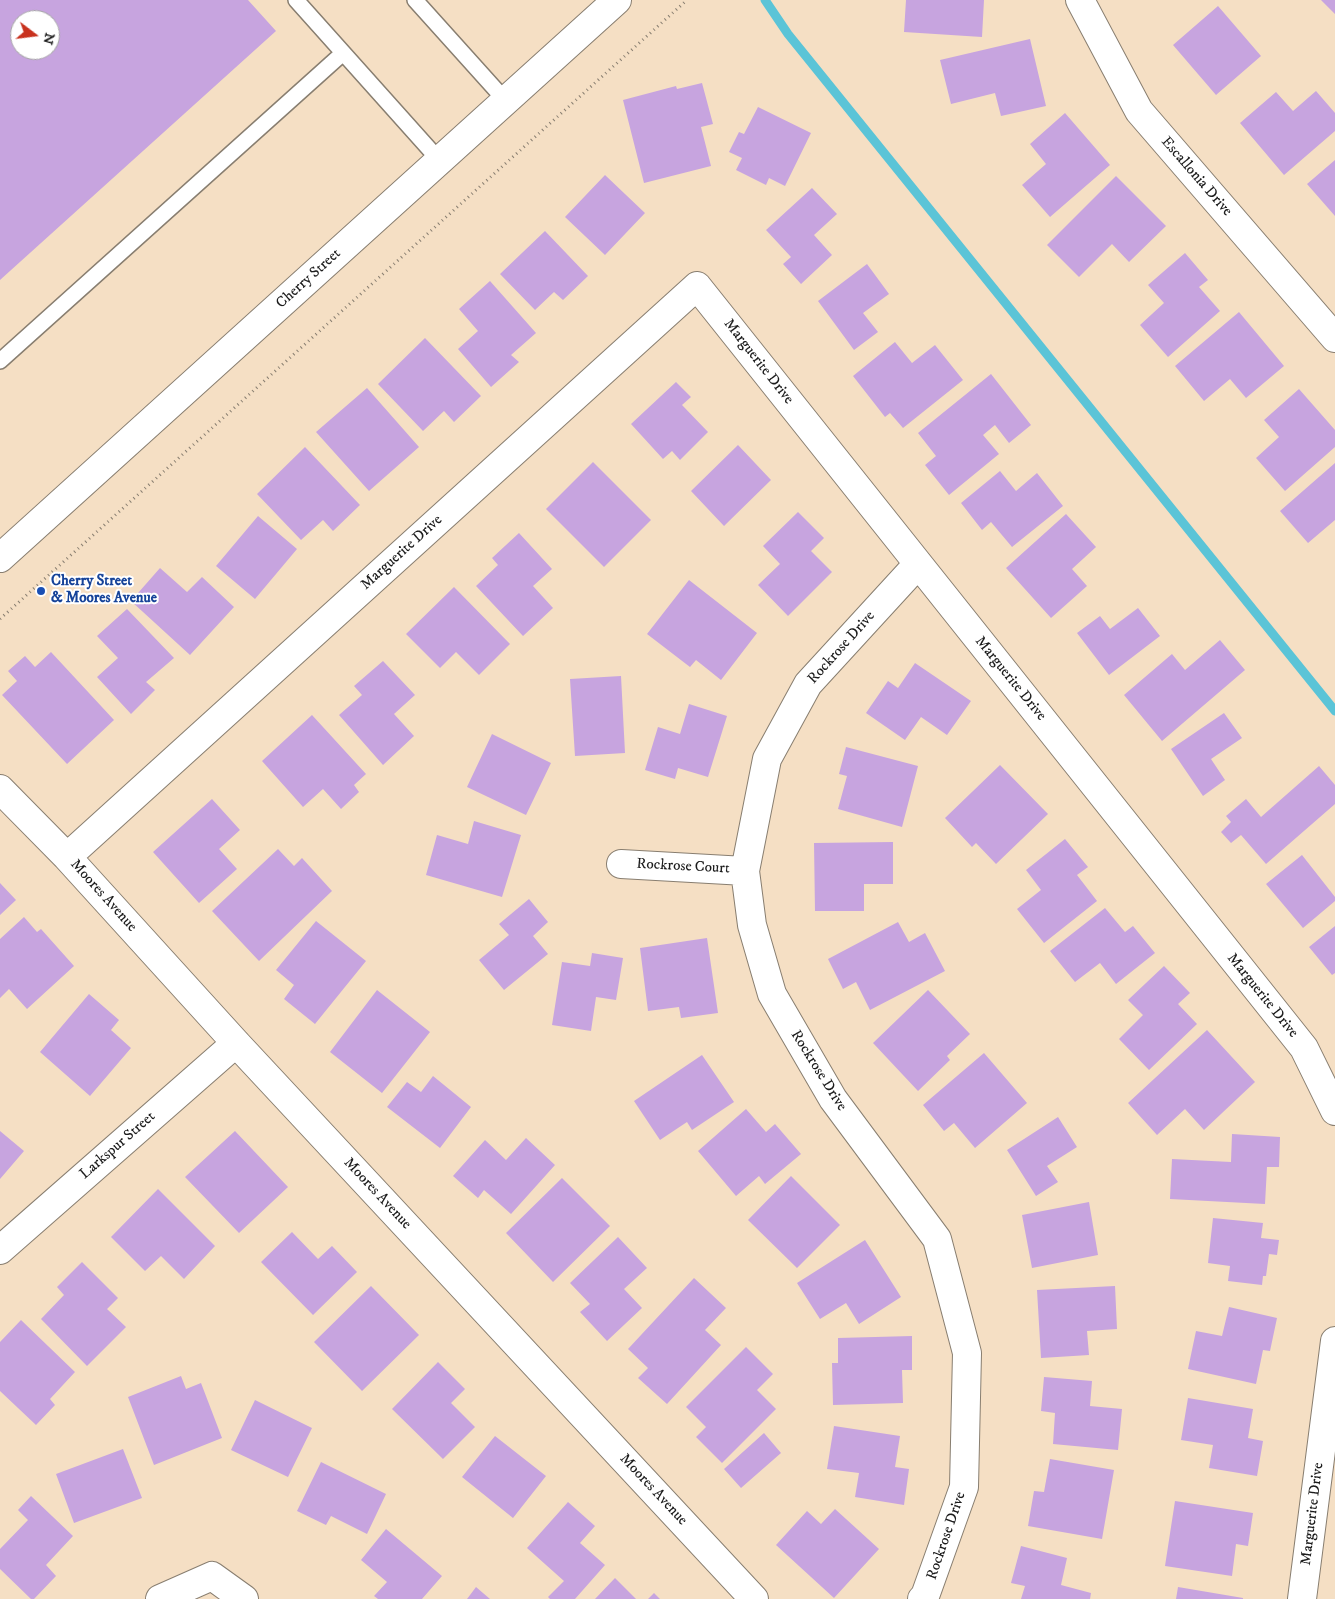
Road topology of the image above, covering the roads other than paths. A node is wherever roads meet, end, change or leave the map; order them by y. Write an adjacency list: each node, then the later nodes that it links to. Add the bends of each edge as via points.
1 (296, 0): 5 (lane)
2 (415, 0): 6 (lane)
3 (617, 0): 6 (street, Cherry Street)
4 (1080, 0): 8 (street, Escallonia Drive, via 1139,111)
5 (343, 53): 7 (lane); 9 (lane)
6 (505, 100): 7 (street, Cherry Street)
7 (440, 161): 10 (street, Cherry Street)
8 (1335, 338)
9 (0, 362)
10 (0, 558)
11 (918, 564): 13 (street, Marguerite Drive, via 697,286); 15 (street, Rockrose Drive, via 808,684 767,759); 17 (street, Marguerite Drive, via 1304,1048)
12 (0, 789): 13 (street, Moores Avenue)
13 (67, 857): 16 (street, Moores Avenue)
14 (621, 864): 15 (street, Rockrose Court)
15 (745, 871): 23 (street, Rockrose Drive, via 752,925 772,994 833,1099 937,1239 967,1354 964,1487 926,1596)
16 (236, 1043): 18 (street, Larkspur Street); 22 (street, Moores Avenue)
17 (1335, 1111)
18 (0, 1250)
19 (1335, 1341): 24 (street, Marguerite Drive)
20 (160, 1599): 21 (street, via 212,1576)
21 (244, 1599)
22 (754, 1599)
23 (922, 1599)
24 (1302, 1599)

